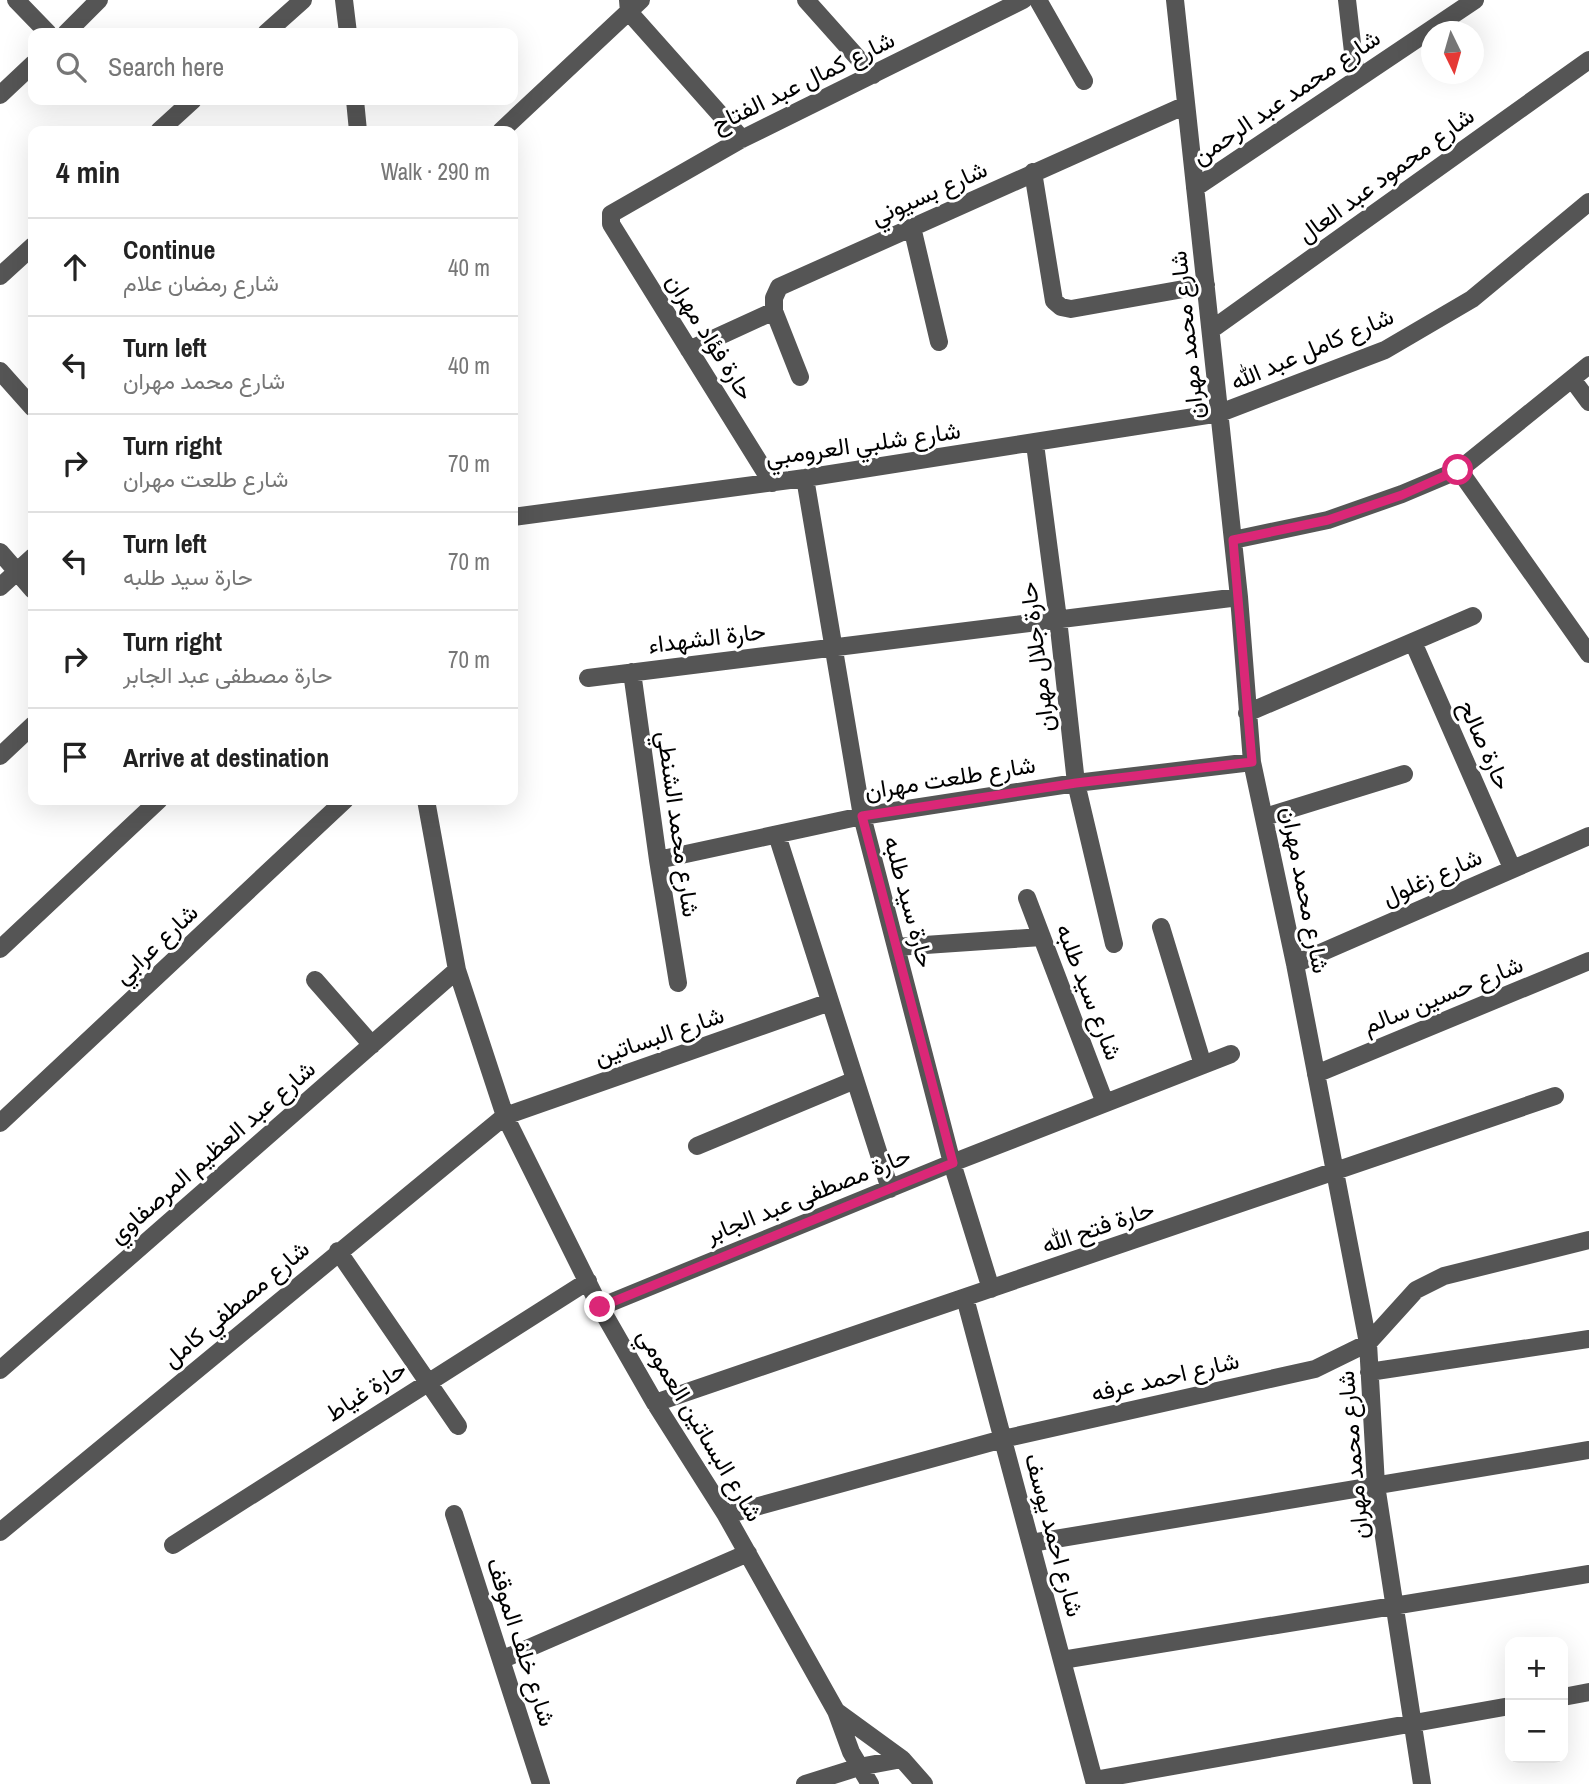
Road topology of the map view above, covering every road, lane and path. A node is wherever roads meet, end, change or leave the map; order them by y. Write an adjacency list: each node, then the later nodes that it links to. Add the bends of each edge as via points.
1 (16, 0): 12 (street)
2 (99, 0): 13 (street)
3 (303, 0): 14 (street)
4 (344, 0): 15 (street)
5 (806, 0): 18 (street)
6 (1023, 0): 18 (street, شارع كمال عبد الفتاح)
7 (1038, 0): 20 (street)
8 (1175, 0): 24 (street, شارع محمد مهران)
9 (1347, 0): 19 (street)
10 (1475, 0): 19 (street, شارع محمد عبد الرحمن)
11 (632, 4): 27 (street); 28 (street)
12 (43, 28)
13 (71, 28)
14 (272, 28)
15 (347, 28)
16 (1589, 60): 38 (street, شارع محمود عبد العال)
17 (28, 69): 21 (street)
18 (873, 75): 28 (street, شارع كمال عبد الفتاح)
19 (1356, 78): 30 (street, شارع محمد عبد الرحمن)
20 (1084, 81)
21 (0, 96)
22 (188, 105): 25 (street)
23 (355, 105): 26 (street)
24 (1186, 105): 29 (street, شارع بسيوني); 30 (street, شارع محمد مهران)
25 (164, 126)
26 (358, 126)
27 (506, 126)
28 (742, 139): 32 (street, شارع كمال عبد الفتاح)
29 (1034, 173): 33 (street, شارع بسيوني); 36 (street, via 1054,301 1061,307 1072,309)
30 (1195, 188): 36 (street, شارع محمد مهران)
31 (1589, 202): 47 (street, شارع كامل عبد الله, via 1472,299 1385,350)
32 (610, 217): 40 (street, حارة فؤاد مهران)
33 (912, 227): 37 (street, شارع بسيوني, via 779,288); 39 (street)
34 (28, 251): 35 (street)
35 (0, 276)
36 (1206, 285): 38 (street, شارع محمد مهران)
37 (774, 311): 40 (street); 43 (street)
38 (1211, 331): 47 (street, شارع محمد مهران)
39 (939, 342)
40 (689, 350): 51 (street, حارة فؤاد مهران)
41 (1589, 365): 44 (street)
42 (0, 371): 45 (street)
43 (800, 377)
44 (1572, 379): 46 (street); 49 (street)
45 (28, 402)
46 (1589, 402)
47 (1220, 414): 48 (street, شارع شلبي العرومبي); 53 (street, شارع محمد مهران)
48 (1035, 444): 50 (street, شارع شلبي العرومبي); 61 (street, حارة جلال مهران)
49 (1458, 470): 53 (street, via 1328,520); 64 (street)
50 (805, 478): 51 (street, شارع شلبي العرومبي); 63 (street, حارة سيد طلبه)
51 (772, 483): 52 (street, شارع شلبي العرومبي)
52 (518, 516)
53 (1233, 540): 59 (street, شارع محمد مهران)
54 (0, 552): 56 (street)
55 (28, 561): 56 (street)
56 (17, 571): 57 (street); 58 (street)
57 (28, 584)
58 (0, 587)
59 (1239, 597): 61 (street, حارة الشهداء); 67 (street, شارع محمد مهران)
60 (1473, 616): 62 (street)
61 (1058, 619): 63 (street, حارة الشهداء); 72 (street, حارة جلال مهران)
62 (1413, 642): 67 (street); 81 (street, حارة صالح)
63 (832, 647): 65 (street, حارة الشهداء); 76 (street, حارة سيد طلبه)
64 (1589, 654)
65 (632, 672): 66 (street, حارة الشهداء); 80 (street, شارع محمد الشنطي)
66 (588, 678)
67 (1247, 713): 70 (street, شارع محمد مهران)
68 (28, 730): 69 (street)
69 (0, 756)
70 (1252, 762): 72 (street, شارع طلعت مهران); 77 (street, شارع محمد مهران)
71 (1404, 774): 77 (street)
72 (1076, 783): 76 (street, شارع طلعت مهران); 85 (street, حارة جلال مهران)
73 (154, 805): 87 (street)
74 (340, 805): 102 (street, شارع عرابي)
75 (427, 805): 90 (street, شارع البساتين العمومي)
76 (862, 816): 78 (street, شارع طلعت مهران); 86 (street, حارة سيد طلبه)
77 (1265, 817): 89 (street, شارع محمد مهران)
78 (777, 835): 80 (street, شارع طلعت مهران); 93 (street)
79 (1589, 836): 81 (street, شارع زغلول)
80 (658, 860): 92 (street, شارع محمد الشنطي)
81 (1512, 868): 89 (street, شارع زغلول)
82 (1027, 898): 84 (street, شارع سيد طلبه)
83 (1161, 927): 96 (street)
84 (1042, 937): 86 (street); 100 (street, شارع سيد طلبه)
85 (1114, 944)
86 (896, 947): 104 (street, حارة سيد طلبه)
87 (0, 949)
88 (1589, 961): 97 (street, شارع حسين سالم)
89 (1295, 964): 97 (street, شارع محمد مهران)
90 (457, 970): 94 (street, شارع عبد العظيم المرصفاوي); 101 (street, شارع البساتين العمومي)
91 (315, 980): 94 (street)
92 (678, 983)
93 (830, 1002): 98 (street); 101 (street, شارع البساتين)
94 (372, 1045): 115 (street, شارع عبد العظيم المرصفاوي)
95 (1231, 1054): 96 (street, حارة مصطفى عبد الجابر)
96 (1203, 1065): 100 (street, حارة مصطفى عبد الجابر)
97 (1316, 1074): 105 (street, شارع محمد مهران)
98 (855, 1080): 103 (street); 106 (street)
99 (1555, 1096): 105 (street, حارة فتح الله)
100 (1104, 1103): 104 (street, حارة مصطفى عبد الجابر)
101 (505, 1116): 108 (street, شارع مصطفي كامل); 109 (street, شارع البساتين العمومي)
102 (0, 1123)
103 (697, 1146)
104 (953, 1163): 106 (street, حارة مصطفى عبد الجابر); 110 (street, حارة سيد طلبه)
105 (1334, 1171): 110 (street, حارة فتح الله); 114 (street, شارع محمد مهران)
106 (890, 1188): 112 (street, حارة مصطفى عبد الجابر)
107 (1589, 1240): 114 (street, شارع احمد عرفه, via 1444,1276 1416,1290)
108 (338, 1251): 117 (street); 125 (street, شارع مصطفي كامل)
109 (588, 1281): 112 (street, شارع البساتين العمومي); 117 (street, حارة غياط)
110 (991, 1289): 111 (street, حارة فتح الله)
111 (965, 1298): 118 (street, حارة فتح الله); 120 (street, شارع احمد يوسف)
112 (600, 1307): 118 (street, شارع البساتين العمومي)
113 (1589, 1339): 116 (street)
114 (1368, 1343): 116 (street, شارع محمد مهران); 120 (street, شارع احمد عرفه, via 1315,1368)
115 (0, 1370)
116 (1369, 1372): 122 (street, شارع محمد مهران)
117 (427, 1382): 119 (street); 127 (street, حارة غياط)
118 (655, 1403): 124 (street, شارع البساتين العمومي)
119 (458, 1426)
120 (1003, 1439): 124 (street, شارع احمد عرفه); 126 (street, شارع احمد يوسف)
121 (1589, 1450): 122 (street)
122 (1376, 1485): 126 (street); 130 (street, شارع محمد مهران)
123 (454, 1514): 131 (street, شارع خلف الموقف)
124 (726, 1514): 128 (street, شارع البساتين العمومي)
125 (0, 1532)
126 (1031, 1543): 132 (street, شارع احمد يوسف)
127 (173, 1545)
128 (748, 1553): 131 (street); 136 (street, شارع البساتين العمومي)
129 (1589, 1574): 130 (street)
130 (1394, 1606): 132 (street); 137 (street, شارع محمد مهران)
131 (501, 1660): 141 (street, شارع خلف الموقف)
132 (1062, 1660): 140 (street, شارع احمد يوسف)
133 (1589, 1692): 134 (street)
134 (1568, 1696)
135 (1505, 1707): 137 (street)
136 (836, 1711): 138 (street, شارع البساتين العمومي); 139 (street, شارع البساتين العمومي)
137 (1413, 1723): 140 (street); 145 (street, شارع محمد مهران)
138 (902, 1759): 139 (street); 144 (street, شارع البساتين العمومي)
139 (859, 1767): 142 (street); 143 (street, شارع البساتين العمومي)
140 (1095, 1782)
141 (541, 1784)
142 (805, 1784)
143 (870, 1784)
144 (925, 1784)
145 (1422, 1784)

